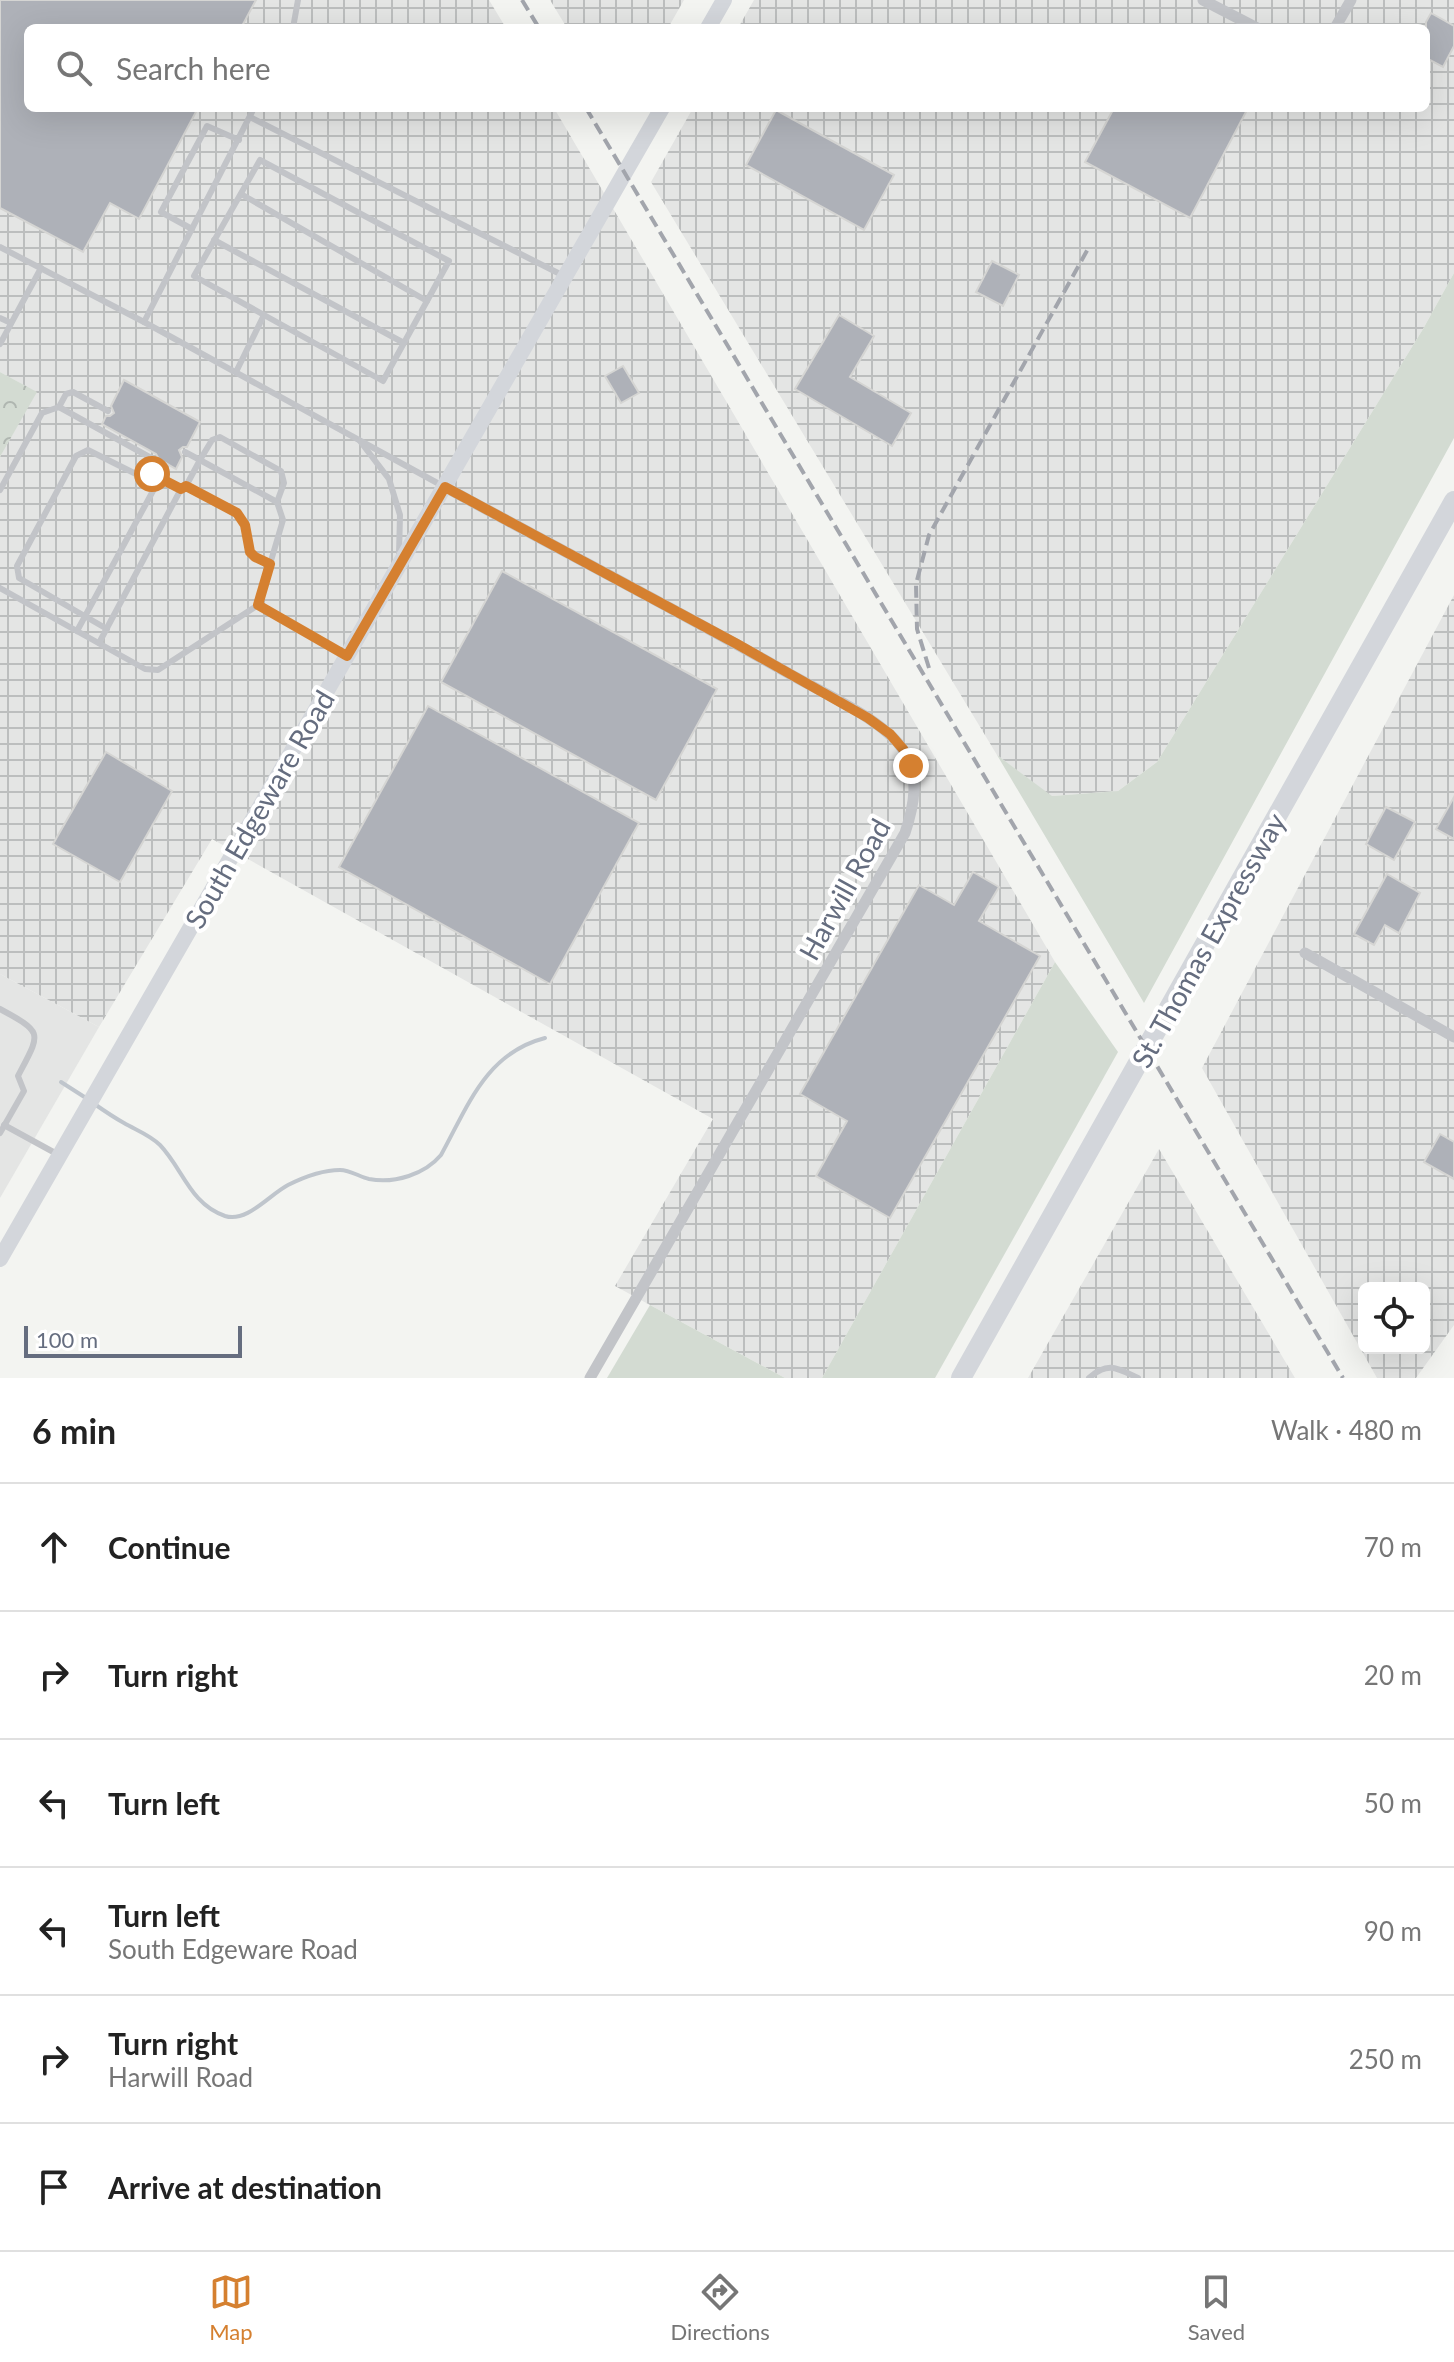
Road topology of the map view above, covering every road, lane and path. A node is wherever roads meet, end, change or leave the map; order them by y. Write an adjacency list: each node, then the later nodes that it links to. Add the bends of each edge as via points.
1 (298, 0): 5 (lane)
2 (1203, 0): 7 (street)
3 (1351, 0): 8 (street)
4 (720, 1): 6 (main road)
5 (294, 24)
6 (710, 24)
7 (1249, 24)
8 (1337, 24)
9 (252, 112): 11 (lane)
10 (660, 112): 18 (main road, South Edgeware Road)
11 (250, 117): 12 (lane); 18 (lane)
12 (239, 140): 14 (lane); 14 (lane, via 207,126 161,212)
13 (241, 194): 15 (lane); 19 (lane); 19 (lane, via 260,160 449,261)
14 (192, 229): 22 (lane)
15 (214, 240): 20 (lane, via 194,276); 24 (lane)
16 (0, 247): 17 (lane)
17 (41, 268): 22 (lane); 23 (lane)
18 (566, 277): 33 (main road, South Edgeware Road)
19 (427, 301): 24 (lane)
20 (264, 315): 24 (lane, via 383,381); 26 (lane)
21 (0, 318): 23 (lane)
22 (144, 322): 26 (lane)
23 (11, 323): 25 (lane)
24 (404, 343)
25 (0, 344)
26 (236, 372): 29 (lane)
27 (59, 407): 28 (lane, via 73,392); 32 (lane, via 153,459); 35 (lane, via 42,413)
28 (108, 411)
29 (358, 438): 33 (lane); 39 (lane, via 389,479 400,515)
30 (185, 452): 31 (lane)
31 (200, 460): 34 (lane); 37 (lane); 37 (lane, via 212,440 220,437 281,471 284,483)
32 (156, 476): 34 (lane); 42 (lane); 42 (lane, via 144,478 88,450 76,456 17,566 19,578)
33 (445, 487): 39 (main road, South Edgeware Road); 54 (street, Harwill Road, via 868,718 903,749 913,775 914,807 905,833)
34 (183, 488): 38 (lane, via 237,513 250,552); 43 (lane)
35 (0, 490)
36 (1454, 501): 55 (highway, St. Thomas Expressway)
37 (277, 502): 38 (lane, via 283,520)
38 (270, 564): 41 (lane)
39 (399, 566): 46 (main road, South Edgeware Road)
40 (0, 588): 44 (lane)
41 (258, 605): 45 (lane, via 158,670 145,669); 46 (lane)
42 (85, 616): 43 (lane); 44 (lane)
43 (107, 629): 45 (lane)
44 (77, 631): 45 (lane)
45 (99, 643)
46 (347, 656): 52 (main road, South Edgeware Road)
47 (1305, 953): 49 (street)
48 (0, 1009): 50 (lane, via 30,1025 35,1035 18,1076 24,1091)
49 (1454, 1037)
50 (4, 1125): 51 (lane); 52 (lane)
51 (0, 1133)
52 (60, 1155): 53 (main road, South Edgeware Road)
53 (0, 1259)
54 (590, 1378)
55 (961, 1378)
56 (1089, 1378): 57 (lane, via 1099,1369 1117,1368)
57 (1138, 1378)

